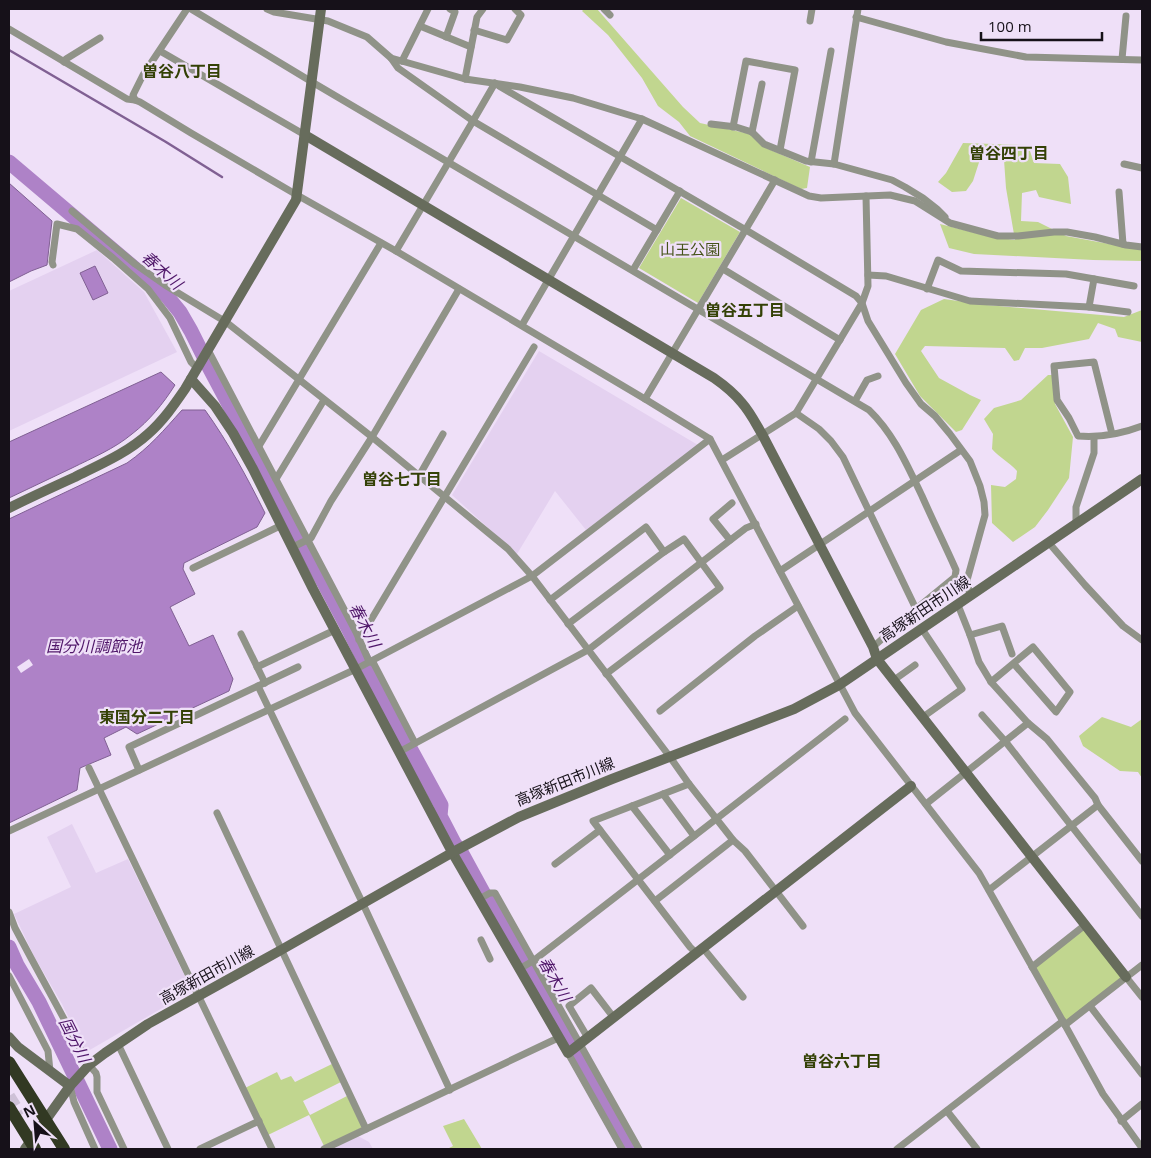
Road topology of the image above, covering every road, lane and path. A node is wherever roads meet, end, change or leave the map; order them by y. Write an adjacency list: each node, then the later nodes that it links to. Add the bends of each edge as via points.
1 (187, 9): 23 (street)
2 (191, 9): 31 (street)
3 (267, 9): 15 (street)
4 (320, 9): 15 (street)
5 (428, 9): 17 (street)
6 (450, 9): 20 (street, via 455,12)
7 (484, 9): 19 (street, via 477,17)
8 (515, 9): 19 (street, via 521,15 507,40)
9 (604, 9): 12 (street)
10 (812, 9): 16 (street)
11 (858, 9): 14 (street)
12 (610, 16)
13 (1126, 16): 26 (street)
14 (856, 17): 26 (street, via 946,42 1026,57); 45 (street)
15 (319, 20): 25 (street, via 367,37); 31 (street)
16 (810, 21)
17 (420, 26): 20 (street); 29 (street)
18 (9, 29): 28 (street)
19 (474, 30): 22 (street)
20 (446, 37): 22 (street)
21 (100, 38): 28 (street)
22 (471, 47): 30 (street)
23 (160, 51): 34 (street, via 133,94); 40 (street)
24 (831, 51): 44 (street)
25 (391, 58): 29 (street); 36 (street, via 398,68)
26 (1122, 59): 27 (street)
27 (1142, 60)
28 (64, 62): 34 (street, via 127,99)
29 (402, 62): 30 (street)
30 (465, 79): 32 (street)
31 (312, 82): 40 (street); 43 (street)
32 (495, 83): 35 (street, via 573,98); 36 (street); 42 (street)
33 (762, 84): 39 (street)
34 (135, 100): 51 (street)
35 (642, 119): 42 (street); 48 (street)
36 (474, 121): 43 (street); 52 (street)
37 (711, 124): 38 (street)
38 (733, 127): 39 (street); 41 (street, via 746,61 795,70)
39 (752, 132): 41 (street, via 764,144)
40 (305, 135): 51 (street); 54 (street)
41 (780, 150): 44 (street)
42 (620, 156): 49 (street); 52 (street)
43 (449, 162): 54 (street); 59 (street)
44 (811, 162): 45 (street)
45 (834, 164): 56 (street, via 892,180 937,209)
46 (1124, 164): 47 (street)
47 (1142, 168)
48 (775, 180): 53 (street, via 809,196); 58 (street)
49 (680, 192): 57 (street); 58 (street)
50 (1119, 192): 61 (street)
51 (297, 195): 60 (street); 77 (street)
52 (598, 195): 57 (street); 59 (street)
53 (866, 196): 56 (street, via 890,195 915,201); 67 (street)
54 (423, 206): 63 (street); 69 (street)
55 (72, 211): 77 (street, via 135,264)
56 (950, 223): 61 (street, via 998,236 1066,232)
57 (657, 230): 66 (street)
58 (746, 230): 65 (street); 73 (street, via 856,296)
59 (574, 236): 66 (street); 69 (street)
60 (381, 243): 63 (street); 85 (street)
61 (1123, 244): 62 (street)
62 (1142, 247)
63 (396, 251): 71 (street)
64 (53, 265): 82 (street, via 57,224 76,229 148,289 170,318 191,362)
65 (722, 269): 75 (street); 79 (street)
66 (633, 270): 75 (street)
67 (868, 275): 72 (street, via 886,276); 73 (street)
68 (1094, 279): 70 (street); 72 (street, via 1066,274 962,271 938,260); 74 (street)
69 (548, 280): 78 (street); 81 (street)
70 (1134, 286)
71 (460, 289): 78 (street); 95 (street)
72 (928, 289): 74 (street, via 970,301)
73 (862, 304): 79 (street); 99 (street, via 868,321 906,383)
74 (1089, 307): 76 (street)
75 (699, 308): 81 (street); 86 (street)
76 (1128, 312)
77 (226, 322): 82 (street); 85 (street)
78 (522, 325): 87 (street)
79 (840, 340): 86 (street)
80 (534, 347): 105 (street, via 508,384)
81 (672, 354): 87 (street); 93 (street, via 726,387 741,401)
82 (203, 358): 84 (street); 98 (street)
83 (878, 376): 89 (street, via 867,380)
84 (191, 378): 107 (street, via 169,411 134,445 103,464); 110 (street, via 228,426)
85 (299, 379): 88 (street); 98 (street)
86 (817, 379): 89 (street); 90 (street)
87 (646, 399): 97 (street)
88 (324, 400): 95 (street); 102 (street)
89 (855, 401): 104 (street, via 870,410 886,429)
90 (796, 413): 93 (street); 108 (street, via 831,441 843,457)
91 (1142, 426): 94 (street)
92 (443, 434): 101 (street)
93 (762, 434): 100 (street); 115 (street)
94 (1112, 434): 96 (street); 96 (street, via 1094,362 1054,366 1058,400 1078,436)
95 (372, 437): 101 (street); 112 (street)
96 (1094, 437): 111 (street, via 1094,453 1076,507)
97 (710, 439): 100 (street); 121 (street)
98 (259, 446): 102 (street)
99 (961, 450): 104 (street); 122 (street, via 970,461 980,486 985,515 967,580)
100 (722, 460): 109 (street)
101 (419, 476): 105 (street)
102 (276, 479): 112 (street)
103 (1142, 479): 111 (street, 高塚新田市川線)
104 (915, 481): 108 (street); 126 (street, via 956,570 955,577)
105 (444, 496): 121 (street, via 508,549); 132 (street)
106 (732, 503): 113 (street, via 713,519)
107 (9, 508)
108 (869, 510): 115 (street); 126 (street)
109 (756, 524): 113 (street); 120 (street)
110 (282, 525): 116 (street); 119 (street)
111 (1076, 525): 114 (street, 高塚新田市川線)
112 (307, 540): 116 (street); 132 (street)
113 (730, 540): 118 (street)
114 (1049, 543): 122 (street, 高塚新田市川線); 133 (street, via 1123,626)
115 (819, 544): 120 (street); 134 (street)
116 (295, 546): 129 (street)
117 (664, 552): 118 (street, via 684,539); 123 (street, via 646,527); 127 (street)
118 (702, 562): 135 (street); 144 (street, via 720,588)
119 (193, 568)
120 (780, 570): 125 (street)
121 (532, 576): 123 (street); 138 (street)
122 (970, 596): 124 (street, 高塚新田市川線)
123 (550, 600): 127 (street)
124 (958, 605): 128 (street, 高塚新田市川線); 131 (street)
125 (798, 606): 148 (street); 150 (street)
126 (916, 609): 134 (street)
127 (568, 624): 135 (street)
128 (922, 629): 137 (street, 高塚新田市川線); 152 (street, via 962,689)
129 (335, 630): 141 (street); 143 (street)
130 (241, 634): 141 (street)
131 (970, 635): 136 (street, via 1002,626); 146 (street, via 979,662)
132 (359, 640): 138 (street)
133 (1142, 640)
134 (873, 647): 137 (street)
135 (588, 650): 144 (street); 156 (street)
136 (1012, 654)
137 (878, 658): 145 (street); 148 (street, 高塚新田市川線)
138 (371, 662): 143 (street); 156 (street)
139 (1014, 664): 139 (street, via 1033,647 1070,692 1056,712); 146 (street)
140 (914, 665): 145 (street)
141 (257, 667): 147 (street)
142 (298, 667): 147 (street)
143 (359, 668): 149 (street); 157 (street)
144 (606, 674): 158 (street)
145 (894, 680): 152 (street)
146 (991, 682): 154 (street)
147 (262, 684): 149 (street); 160 (street, via 128,748)
148 (839, 685): 158 (street, 高塚新田市川線, via 794,709); 163 (street, via 855,713)
149 (270, 709): 160 (street); 186 (street)
150 (660, 710)
151 (982, 715): 155 (street)
152 (923, 717): 161 (street)
153 (845, 719): 170 (street)
154 (1028, 723): 155 (street); 167 (street, via 1047,738)
155 (1005, 742): 161 (street); 171 (street)
156 (414, 743): 157 (street)
157 (402, 750): 176 (street)
158 (670, 757): 162 (street); 176 (street, 高塚新田市川線, via 519,817)
159 (89, 768): 164 (street)
160 (139, 770): 164 (street)
161 (965, 772): 166 (street); 178 (street)
162 (689, 784): 165 (street); 170 (street)
163 (911, 786): 166 (street); 183 (street)
164 (98, 789): 173 (street); 201 (street)
165 (664, 794): 168 (street); 174 (street)
166 (926, 804): 182 (street, via 979,872)
167 (1098, 805): 171 (street); 179 (street)
168 (632, 806): 172 (street, via 593,821); 177 (street)
169 (217, 812): 192 (street)
170 (717, 818): 174 (street); 175 (street)
171 (1071, 826): 178 (street); 188 (street)
172 (600, 830): 180 (street); 181 (street)
173 (9, 831)
174 (694, 836): 177 (street)
175 (734, 840): 183 (street); 185 (street)
176 (457, 850): 184 (street); 186 (street, 高塚新田市川線)
177 (670, 855): 181 (street)
178 (1032, 857): 182 (street); 189 (street)
179 (1142, 861)
180 (555, 864)
181 (638, 880): 185 (street); 195 (street)
182 (989, 890): 197 (street)
183 (776, 892): 190 (street); 193 (street)
184 (481, 898): 195 (street, via 494,893); 198 (street)
185 (655, 901): 193 (street, via 690,947)
186 (363, 904): 192 (street, 高塚新田市川線); 216 (street)
187 (9, 912): 212 (street)
188 (1142, 916)
189 (1085, 925): 197 (street); 200 (street)
190 (803, 926)
191 (481, 940): 194 (street)
192 (281, 950): 201 (street, 高塚新田市川線); 223 (street)
193 (700, 951): 202 (street); 205 (street)
194 (490, 959)
195 (532, 961): 198 (street); 210 (street)
196 (1142, 965): 200 (street)
197 (1032, 966): 206 (street)
198 (520, 968): 208 (street)
199 (9, 976): 213 (street, via 48,1051)
200 (1126, 977): 203 (street); 204 (street)
201 (199, 996): 209 (street, 高塚新田市川線); 221 (street)
202 (743, 997)
203 (1142, 997)
204 (1090, 1006): 206 (street); 214 (street)
205 (614, 1018): 210 (street); 210 (street, via 591,988 569,1006)
206 (1064, 1023): 219 (street); 222 (street)
207 (9, 1037): 213 (street)
208 (558, 1038): 210 (street); 216 (street)
209 (118, 1044): 212 (street, 高塚新田市川線); 229 (street)
210 (577, 1046): 233 (street); 234 (street)
211 (9, 1062): 220 (highway)
212 (86, 1068): 215 (street, 高塚新田市川線); 228 (street, via 96,1074 97,1092)
213 (50, 1072): 215 (street)
214 (1142, 1074)
215 (70, 1086): 220 (street, 高塚新田市川線); 227 (street)
216 (450, 1090): 223 (street)
217 (1142, 1104): 222 (street)
218 (9, 1107): 224 (highway)
219 (947, 1111): 235 (street); 236 (street)
220 (45, 1119): 224 (street, 高塚新田市川線); 226 (highway)
221 (259, 1121): 230 (street); 231 (street)
222 (1121, 1121): 225 (street)
223 (366, 1129): 232 (street)
224 (30, 1146)
225 (1142, 1148)
226 (64, 1149)
227 (95, 1149)
228 (124, 1149)
229 (168, 1149)
230 (200, 1149)
231 (272, 1149)
232 (324, 1149)
233 (622, 1149)
234 (639, 1149)
235 (897, 1149)
236 (977, 1149)

